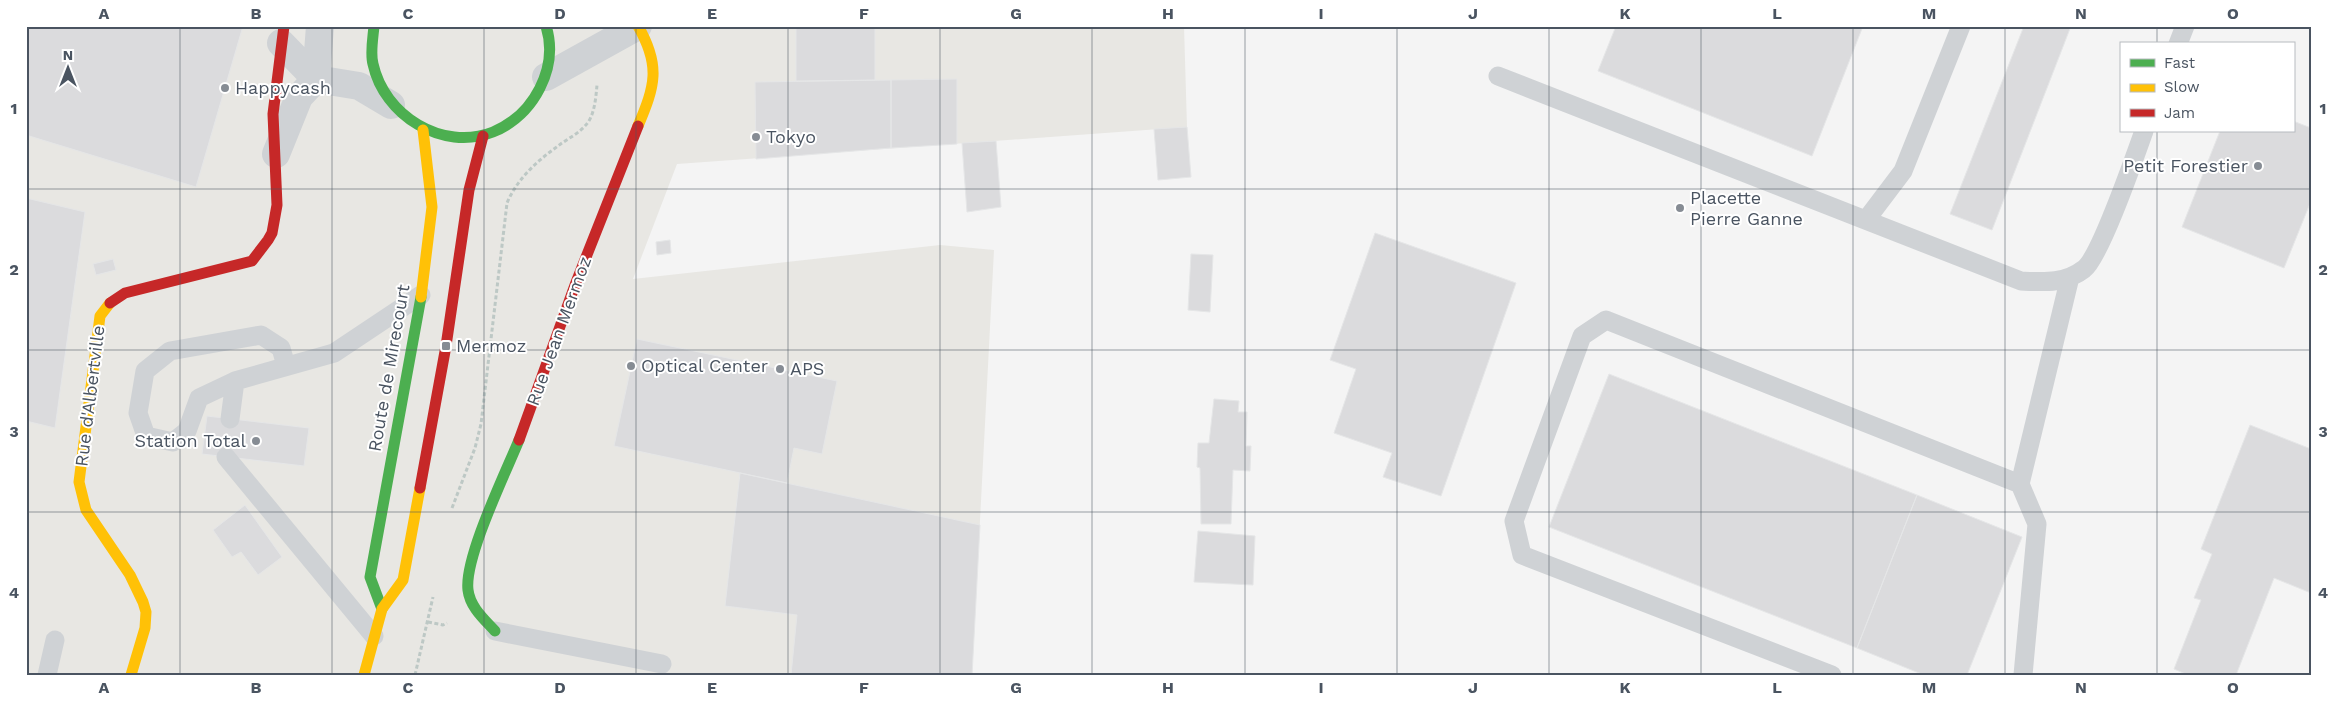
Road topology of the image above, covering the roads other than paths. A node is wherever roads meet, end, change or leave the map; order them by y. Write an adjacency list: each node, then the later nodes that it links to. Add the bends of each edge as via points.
1 (320, 26): 11 (street)
2 (374, 26): 12 (street, via 373,68)
3 (546, 26): 10 (street, via 550,56)
4 (638, 26): 10 (street, Rue Jean Mermoz); 26 (street, Rue Jean Mermoz, via 652,51 656,67 652,92 472,557 468,589 474,608)
5 (1961, 26): 17 (lane, via 1903,171)
6 (2185, 26): 8 (lane)
7 (283, 35): 11 (street, Rue d'Albertville); 16 (street, Rue d'Albertville, via 273,116)
8 (2179, 42)
9 (1498, 76): 17 (lane)
10 (546, 77): 15 (street, via 522,115)
11 (316, 79): 12 (street, via 360,86); 16 (street, Rue d'Albertville, via 299,97)
12 (391, 105): 13 (street)
13 (423, 130): 15 (street, via 442,136); 19 (street, Route de Mirecourt, via 432,207)
14 (2144, 132): 18 (lane, via 2105,231 2086,268)
15 (483, 136): 25 (street, via 469,190 446,346 403,580)
16 (276, 154): 31 (street, Rue d'Albertville, via 272,233 252,261 125,294 110,303 100,316 79,482 80,496 139,592 146,609 146,626)
17 (1866, 220): 18 (lane, via 2021,282 2055,282)
18 (2070, 277): 24 (lane)
19 (421, 295): 20 (lane, via 334,353); 25 (street, Route de Mirecourt, via 370,577)
20 (286, 366): 21 (lane); 21 (lane, via 281,348 260,335 170,351 145,371 138,413 146,436 173,442 188,431 199,398)
21 (235, 381): 22 (lane)
22 (230, 419)
23 (226, 457): 27 (lane)
24 (2020, 484): 33 (lane, via 1606,320 1582,336 1514,520 1522,556); 34 (lane, via 2037,524)
25 (382, 609): 27 (street)
26 (495, 631): 29 (lane)
27 (374, 636): 32 (street)
28 (55, 640): 30 (lane)
29 (662, 664)
30 (47, 675)
31 (131, 675)
32 (364, 675)
33 (1832, 675)
34 (2023, 675)

